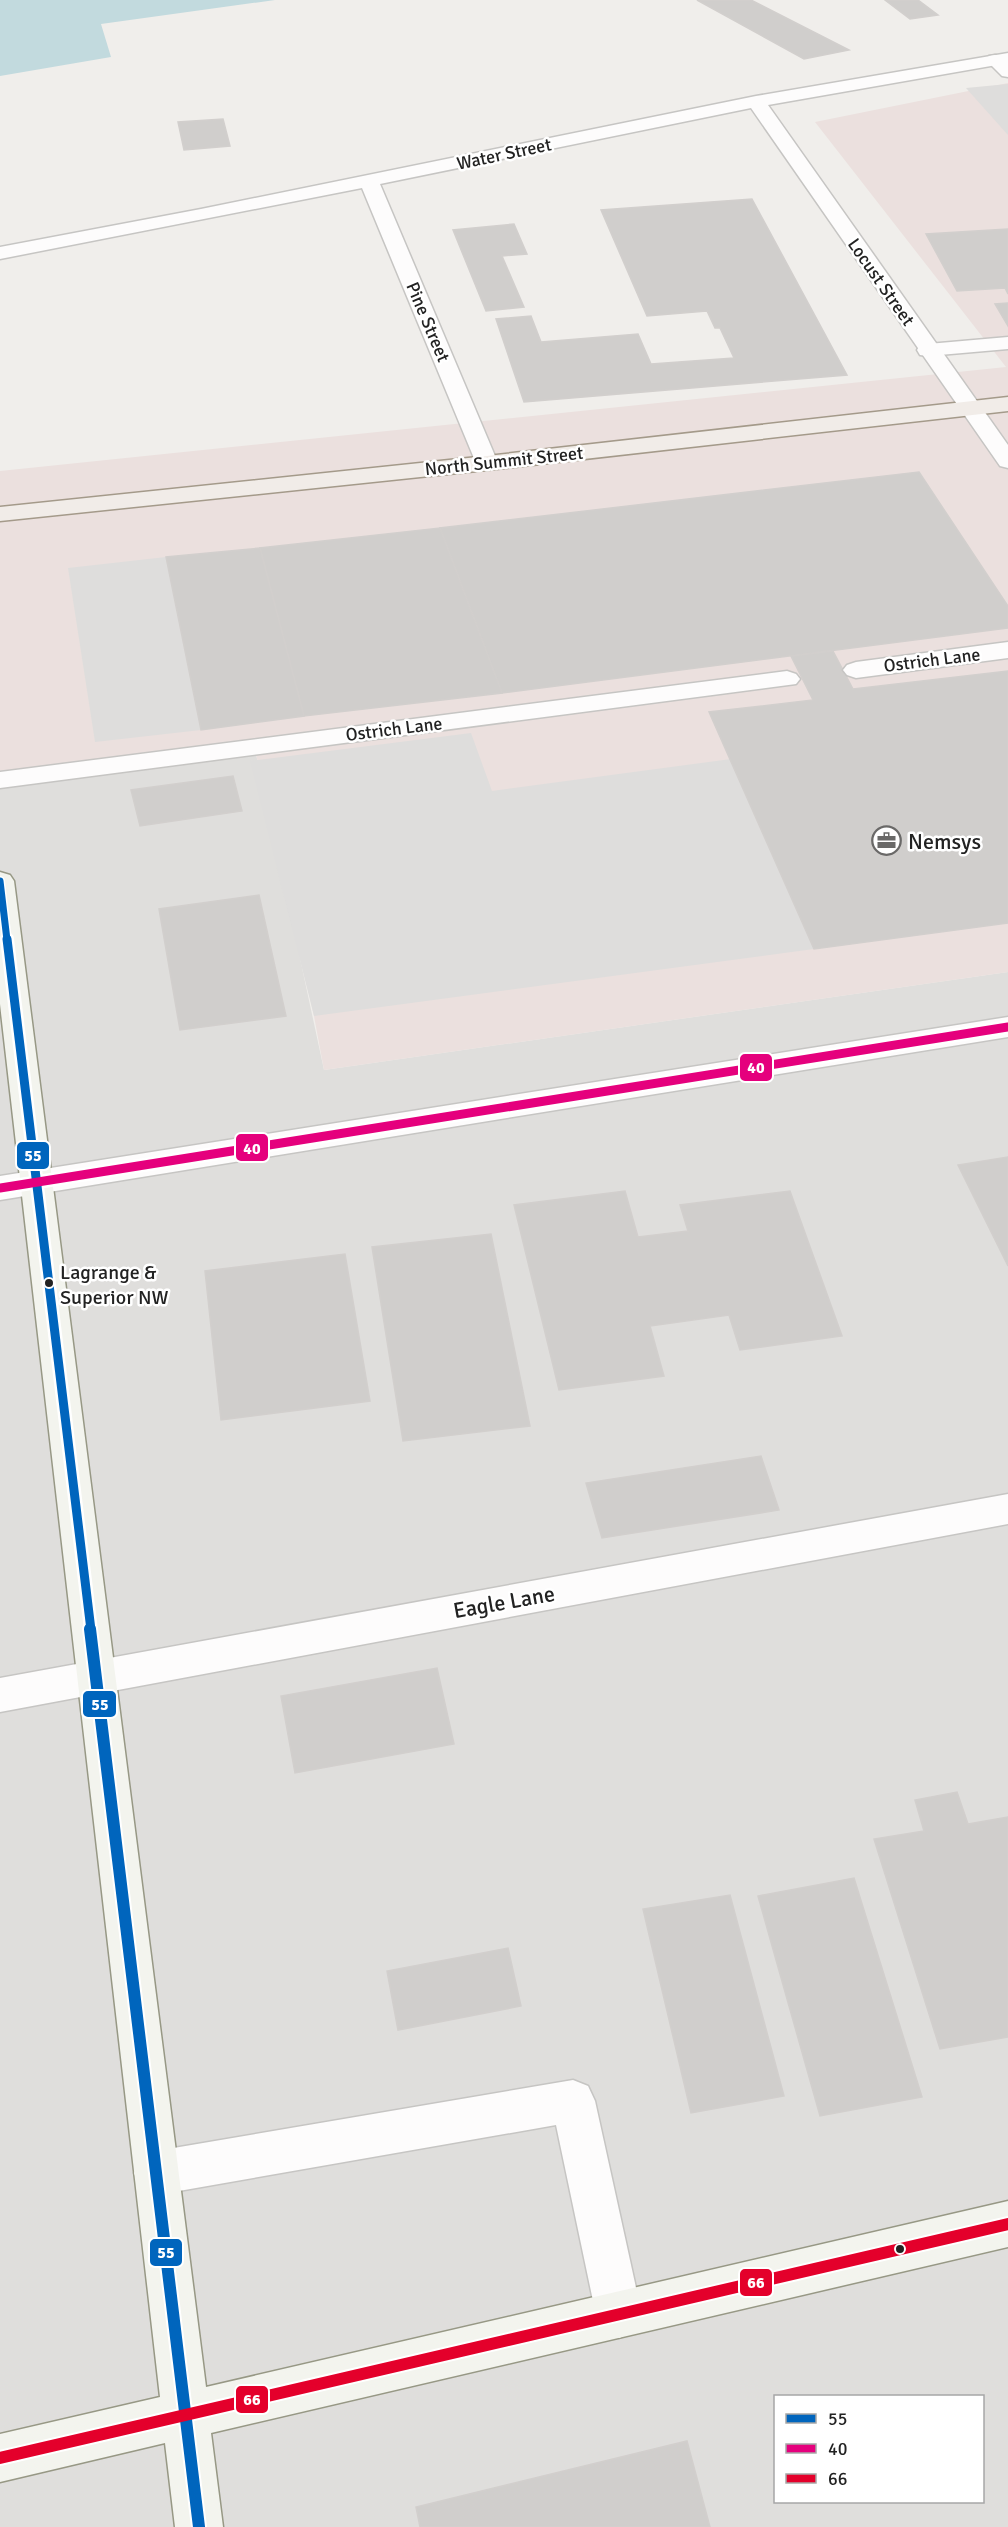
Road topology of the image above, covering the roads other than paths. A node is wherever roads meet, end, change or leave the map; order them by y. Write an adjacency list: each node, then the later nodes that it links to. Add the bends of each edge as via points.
1 (1004, 63): 2 (street, Water Street)
2 (756, 102): 3 (street, Water Street); 7 (street, Locust Street)
3 (369, 181): 4 (street, Water Street); 11 (street, Pine Street)
4 (0, 253)
5 (1008, 327): 6 (street, via 1002,328)
6 (1000, 343): 7 (street)
7 (928, 350): 9 (street, Locust Street)
8 (1008, 404): 9 (main road, North Summit Street)
9 (971, 408): 10 (street, Locust Street); 11 (main road, North Summit Street)
10 (1008, 461)
11 (487, 463): 12 (main road, North Summit Street)
12 (0, 514)
13 (1008, 650): 14 (street, Ostrich Lane)
14 (856, 670)
15 (787, 679): 16 (street, Ostrich Lane)
16 (0, 780)
17 (0, 881): 19 (main road)
18 (1008, 1027): 19 (street)
19 (18, 1185): 21 (main road)
20 (1008, 1509): 21 (street, Eagle Lane)
21 (95, 1677): 22 (street, Eagle Lane); 23 (main road)
22 (0, 1695)
23 (156, 2173): 25 (street, via 573,2101); 26 (main road)
24 (1008, 2224): 25 (main road)
25 (619, 2315): 26 (main road)
26 (185, 2416): 27 (main road); 28 (main road)
27 (0, 2458)
28 (199, 2527)

